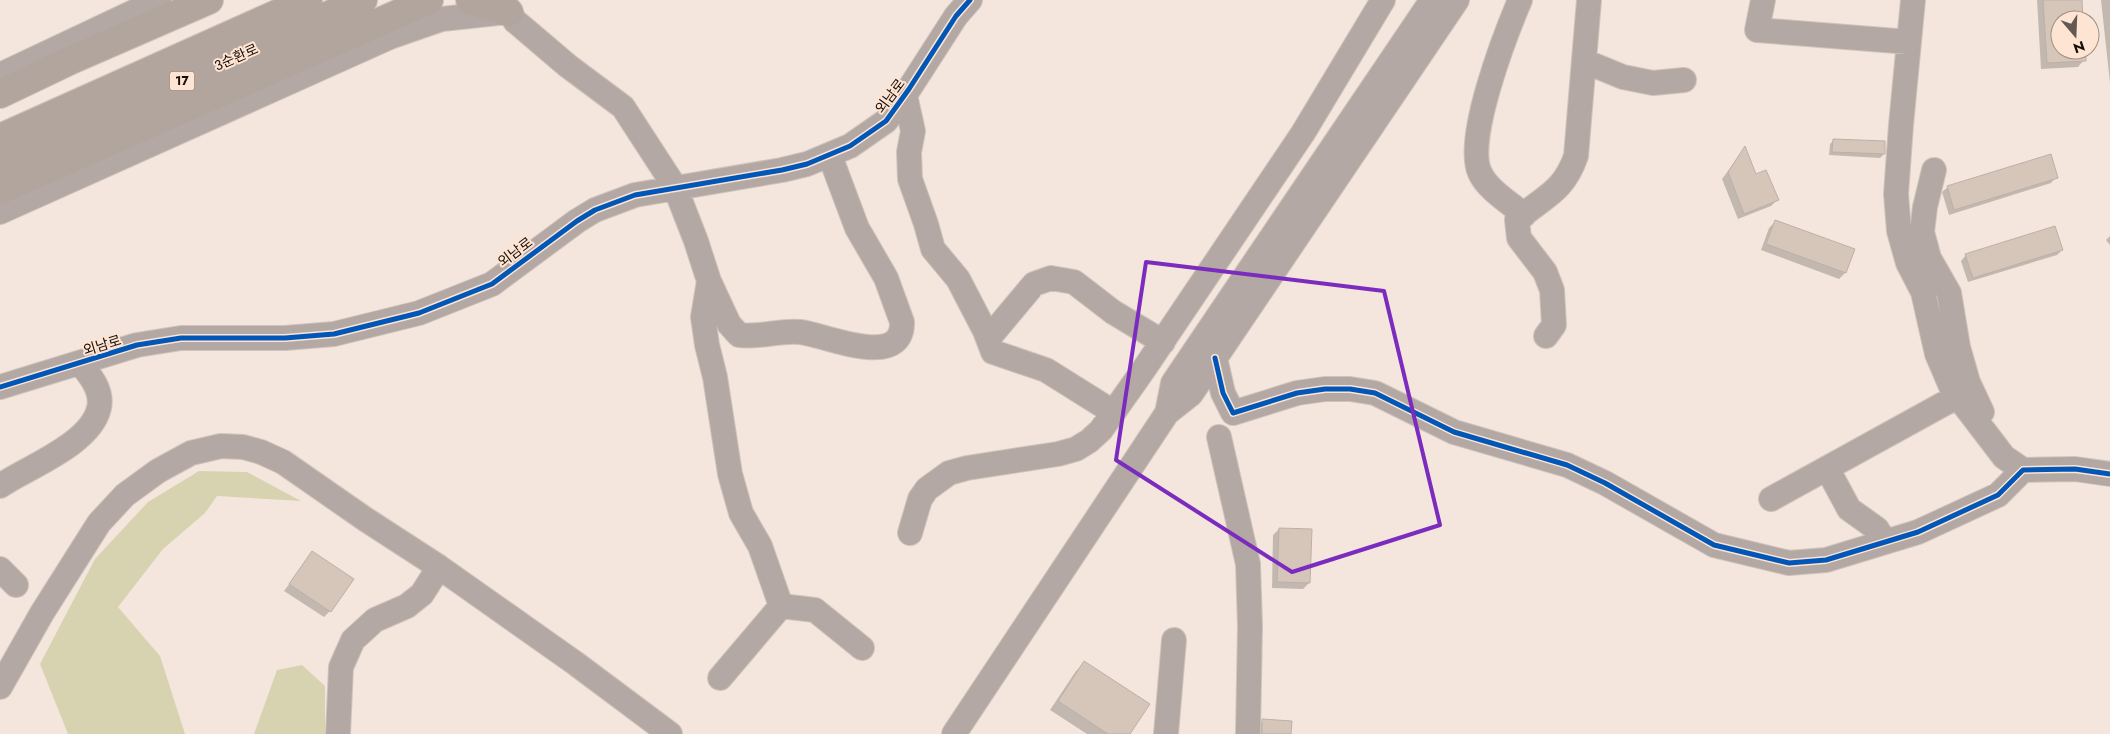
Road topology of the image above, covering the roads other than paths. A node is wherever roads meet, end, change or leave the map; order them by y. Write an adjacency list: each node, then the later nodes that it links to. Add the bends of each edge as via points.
1 (159, 0): 18 (street)
2 (209, 0): 20 (highway)
3 (308, 0): 22 (highway, 3순환로 / 17)
4 (362, 0): 25 (highway, 3순환로 / 17)
5 (429, 0): 29 (highway)
6 (470, 0): 15 (highway)
7 (970, 0): 21 (street, 외남로, via 956,16)
8 (1383, 0): 23 (street)
9 (1432, 0): 27 (street)
10 (1457, 0): 27 (street)
11 (1520, 0): 31 (street, via 1501,44 1484,106 1476,159 1479,172 1488,184)
12 (1589, 0): 17 (street)
13 (1763, 0): 16 (street, via 1756,30)
14 (1913, 0): 16 (street)
15 (509, 3): 28 (street, via 515,21 539,43 623,107); 30 (street, via 442,19 390,37)
16 (1909, 42): 39 (street, via 1896,194 1899,231 1908,264 1923,292 1937,354)
17 (1584, 61): 19 (street, via 1623,77 1653,83); 31 (street, via 1576,156 1570,174 1553,193)
18 (0, 75)
19 (1684, 80)
20 (0, 94)
21 (905, 95): 24 (street, 외남로, via 886,121); 34 (street, via 913,131 909,152 910,179 933,249 958,279)
22 (0, 138)
23 (1292, 149): 27 (street); 35 (street)
24 (830, 156): 28 (street, 외남로, via 782,170); 32 (street, via 857,228 886,278 902,322 898,339 874,347 855,346 801,332 739,335 729,324)
25 (0, 161)
26 (1934, 170): 44 (street, via 1922,232 1928,258 1955,287 1958,347 1968,382 1984,417)
27 (1329, 171): 36 (street); 41 (street, via 1173,383)
28 (675, 187): 32 (street); 37 (street, 외남로, via 635,194 595,210 492,284 419,313 334,334 286,338 181,338 137,346)
29 (0, 190)
30 (0, 212)
31 (1524, 214): 33 (street, via 1517,220 1519,238 1545,272 1552,290 1554,325)
32 (709, 281): 51 (street, via 703,317 716,377 730,474 740,513 760,546)
33 (1546, 336)
34 (988, 340): 35 (street, via 1034,284 1051,278 1074,282 1113,312); 40 (street, via 993,352 1046,370)
35 (1163, 342): 40 (street)
36 (1215, 358): 41 (street, via 1191,394); 49 (street, via 1223,393 1233,413 1297,393 1325,389 1375,393 1454,432 1567,465 1605,483 1714,546 1790,563 1826,560)
37 (80, 363): 38 (street, 외남로); 46 (street, via 98,391 100,407 93,424 76,441)
38 (0, 387)
39 (1958, 396): 43 (street); 44 (street, via 2004,457)
40 (1113, 412): 48 (street, via 1101,430 1076,449 949,473 927,489 920,499)
41 (1167, 413): 60 (street)
42 (1219, 438): 62 (street, via 1248,564)
43 (1827, 468): 47 (street); 49 (street, via 1849,509 1878,529)
44 (2023, 470): 45 (street, via 2075,469); 49 (street, via 1998,495 1918,532)
45 (2110, 474)
46 (0, 486)
47 (1771, 500)
48 (910, 533)
49 (1885, 542)
50 (439, 567): 57 (street, via 283,462 243,447 221,446 191,453 158,471 125,495 99,523); 58 (street, via 422,594 406,606 375,620 353,640 341,667); 59 (street)
51 (781, 606): 52 (street); 56 (street)
52 (815, 610): 53 (street); 55 (street)
53 (840, 613)
54 (1174, 640): 61 (street)
55 (862, 648)
56 (720, 678)
57 (0, 686)
58 (338, 734)
59 (670, 734)
60 (954, 734)
61 (1166, 734)
62 (1248, 734)

